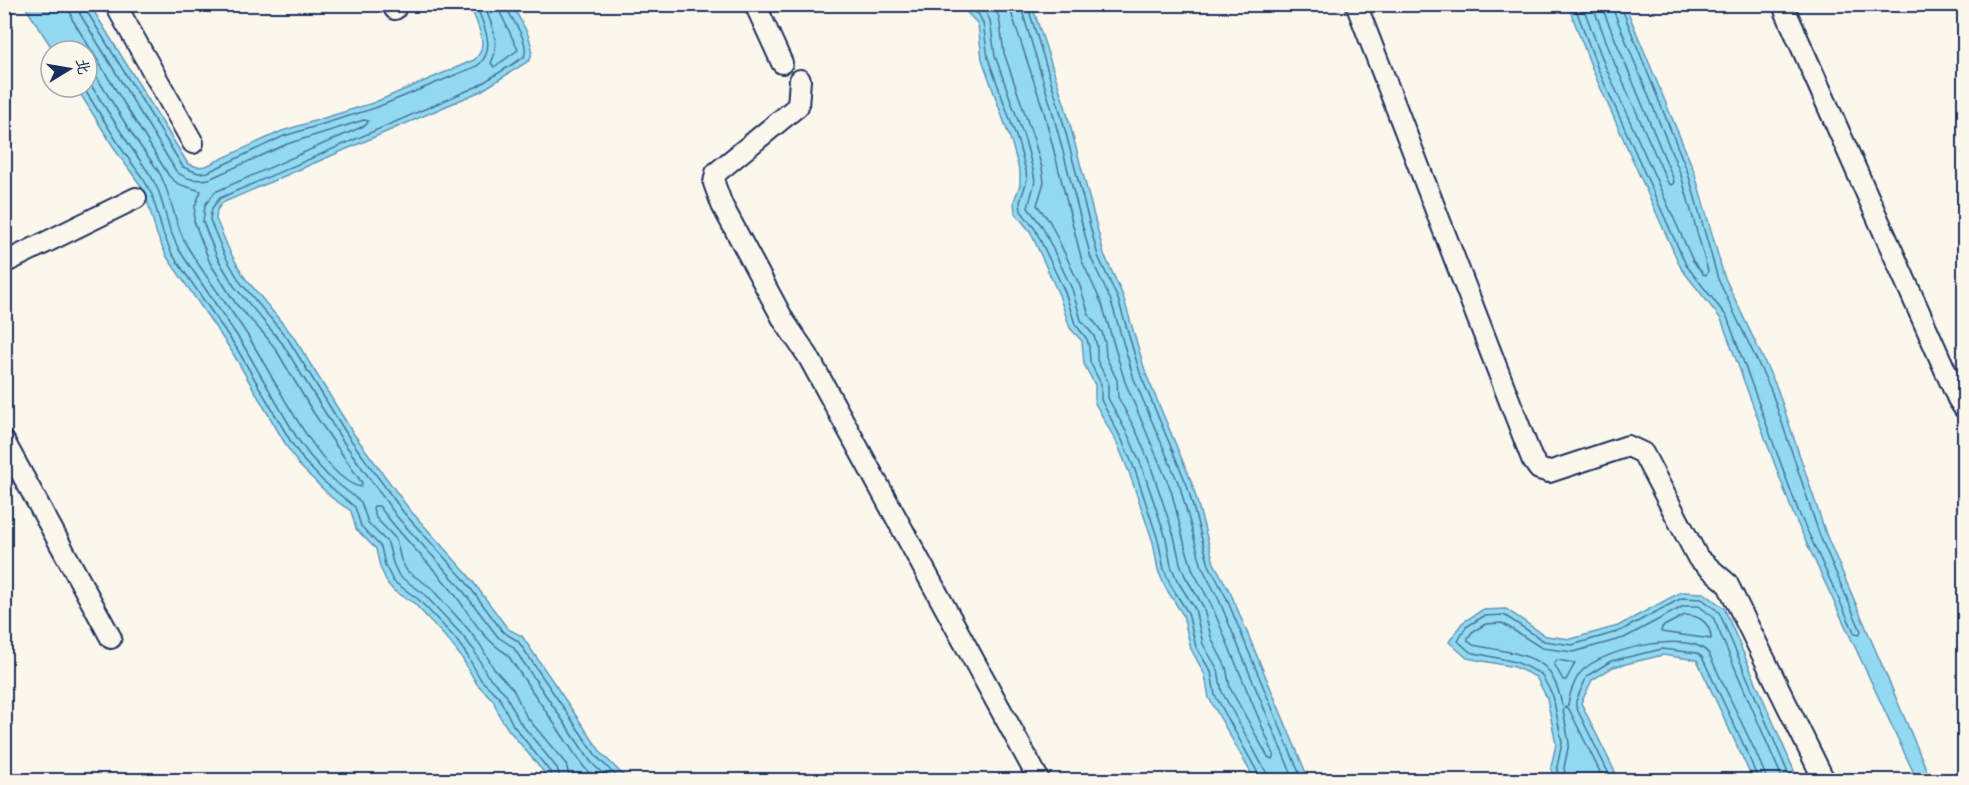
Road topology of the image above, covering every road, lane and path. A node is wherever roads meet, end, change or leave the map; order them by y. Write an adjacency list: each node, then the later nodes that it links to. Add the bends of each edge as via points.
1 (115, 4): 7 (street)
2 (755, 4): 5 (street)
3 (1356, 4): 14 (street, via 1539,469 1549,472 1628,446 1643,453 1698,558 1727,583)
4 (1785, 10): 10 (street)
5 (782, 63)
6 (800, 80): 13 (street, via 798,106 716,173 714,183 779,311 808,356)
7 (192, 143)
8 (136, 198): 9 (street)
9 (4, 263)
10 (1965, 408)
11 (4, 441): 12 (street)
12 (111, 638)
13 (1039, 780)
14 (1824, 780)

